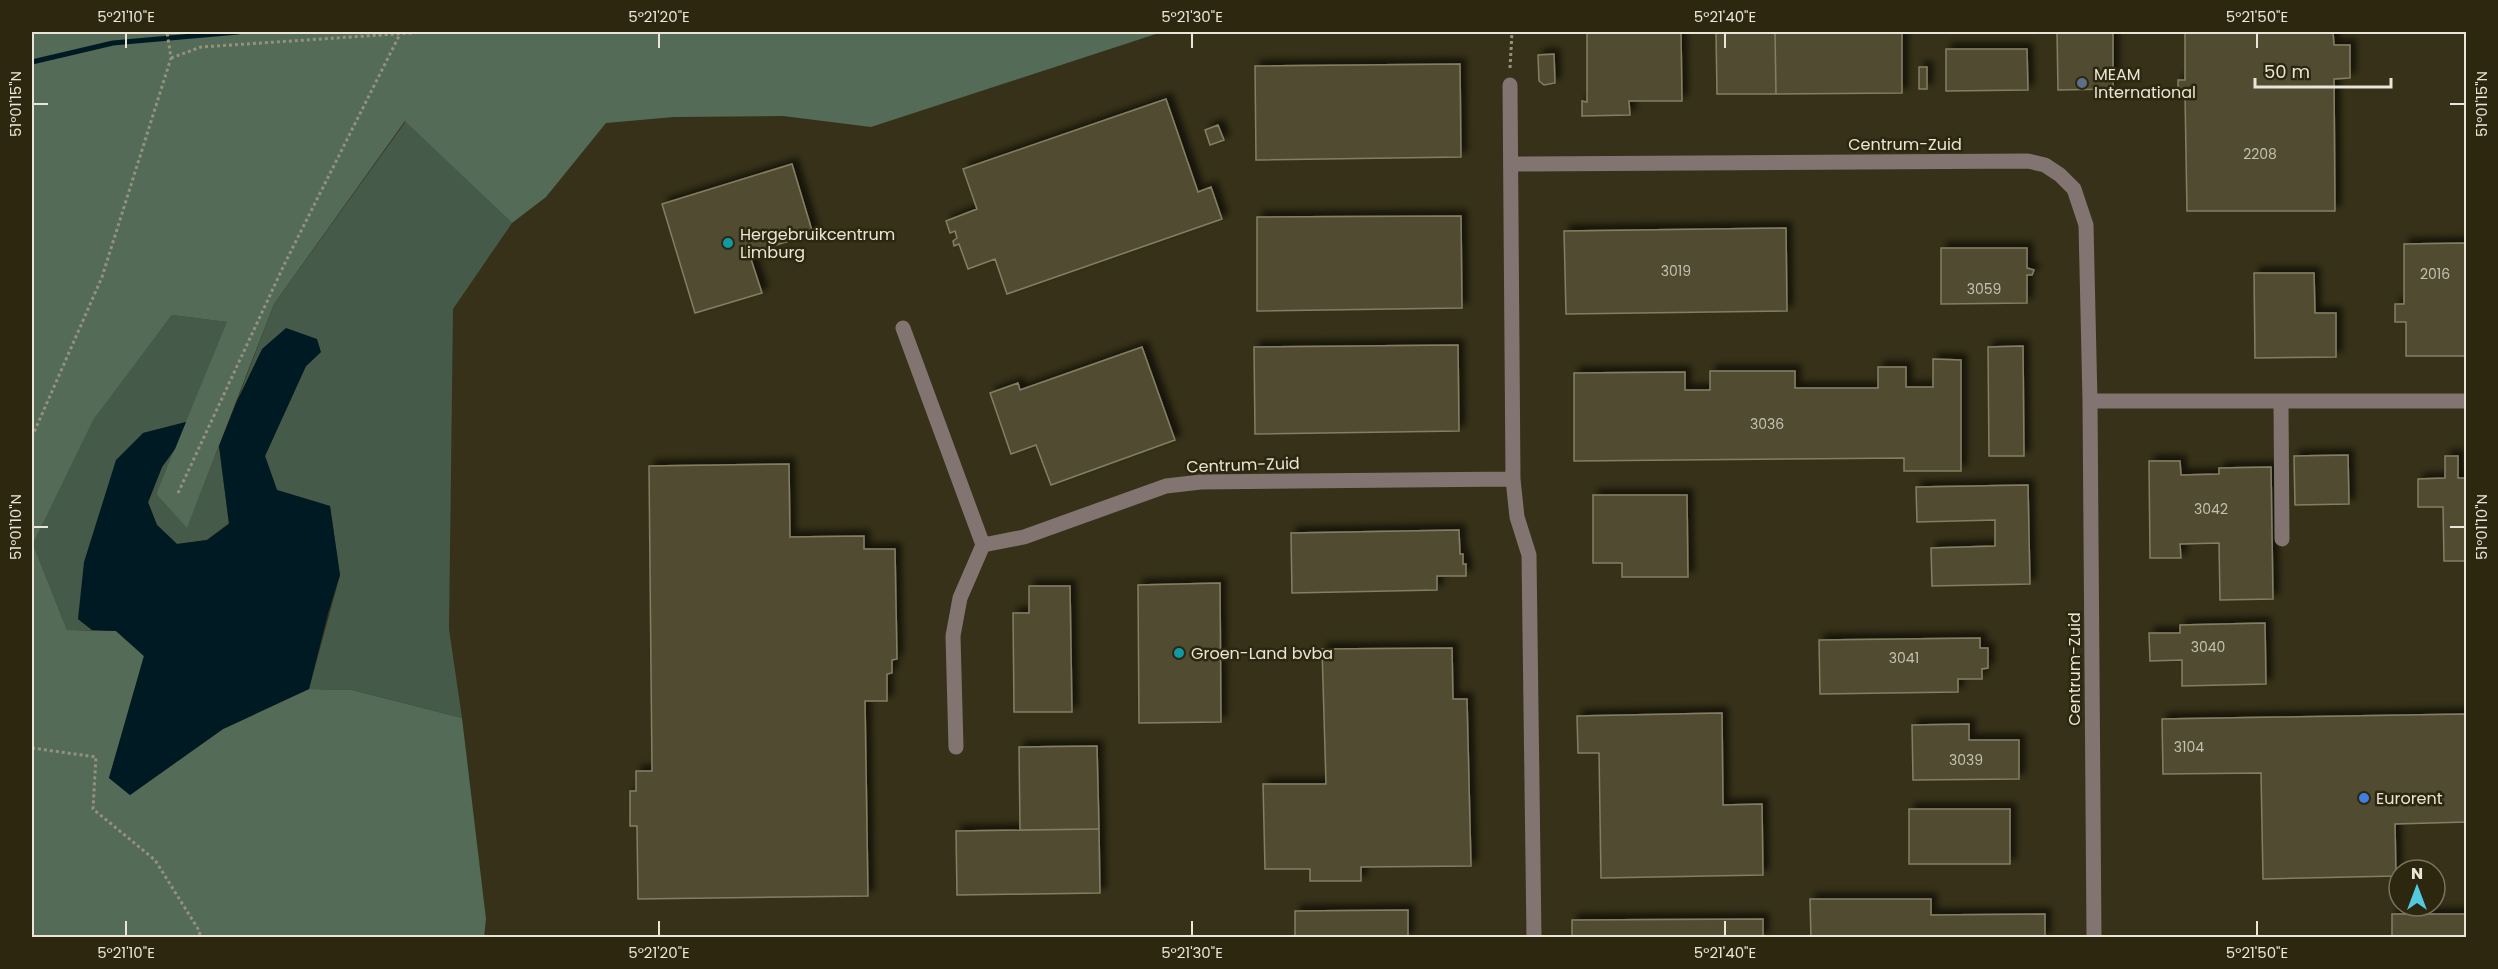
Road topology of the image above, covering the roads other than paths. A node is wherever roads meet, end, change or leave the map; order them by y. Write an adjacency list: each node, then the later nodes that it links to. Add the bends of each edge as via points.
1 (1510, 85): 2 (street)
2 (1512, 164): 4 (street, Centrum-Zuid, via 2028,161 2045,165 2074,189 2086,225); 7 (street)
3 (903, 328): 9 (street)
4 (2090, 401): 6 (street); 12 (street, Centrum-Zuid)
5 (2466, 401): 6 (street)
6 (2281, 402): 8 (street)
7 (1513, 479): 9 (street, Centrum-Zuid, via 1201,482 1166,486 1024,537); 11 (street, via 1517,517 1529,555)
8 (2282, 539)
9 (983, 545): 10 (street, via 960,598 953,636)
10 (956, 747)
11 (1534, 938)
12 (2094, 938)

